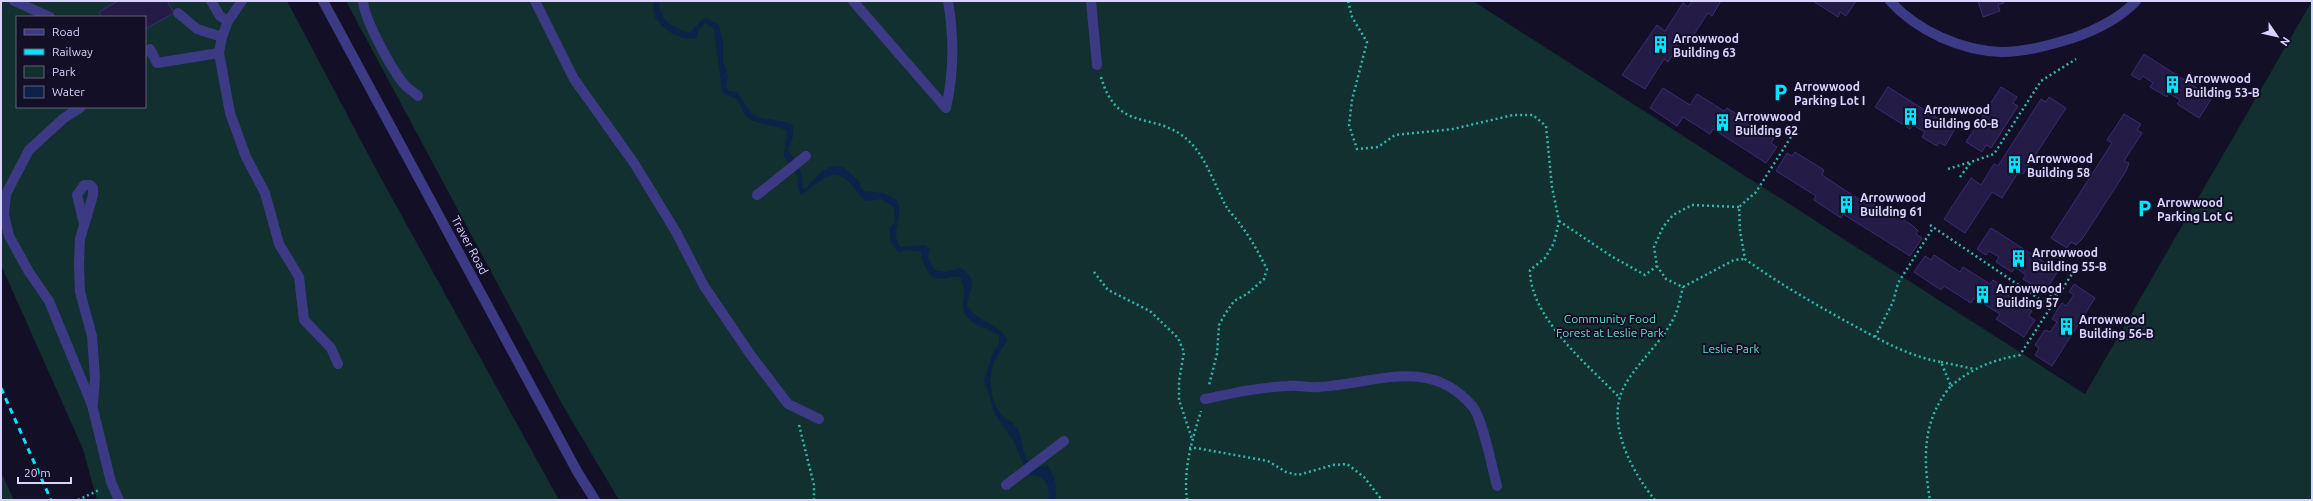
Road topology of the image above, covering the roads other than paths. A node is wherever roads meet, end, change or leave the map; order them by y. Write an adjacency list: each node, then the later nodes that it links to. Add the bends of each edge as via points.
1 (14, 1): 13 (street)
2 (211, 1): 14 (street, via 220,16)
3 (242, 1): 14 (street)
4 (323, 1): 32 (street, Traver Road, via 578,473)
5 (362, 1): 19 (street, via 368,20 390,64 404,85)
6 (535, 1): 27 (street, via 574,79 634,163 710,295 778,392 794,407)
7 (853, 1): 8 (street, via 946,108 950,90 953,29)
8 (948, 1)
9 (1091, 1): 18 (street)
10 (1890, 1): 11 (street, via 1906,16 1939,36 1978,49 2001,52 2022,51 2082,34 2115,19)
11 (2136, 1)
12 (178, 13): 15 (street, via 190,25)
13 (48, 16)
14 (228, 21): 15 (street)
15 (222, 37): 17 (street)
16 (146, 51): 17 (street, via 150,49 157,63)
17 (219, 53): 24 (street, via 234,127 265,193 279,244 299,276 304,320 332,348)
18 (1097, 65)
19 (418, 96)
20 (79, 108): 26 (street, via 64,118 29,150 6,194 4,215 9,236 49,302)
21 (806, 156): 22 (street)
22 (757, 195)
23 (84, 224): 26 (street, via 80,239 79,279 92,336)
24 (338, 364)
25 (1205, 399): 30 (street, via 1246,390 1290,386 1319,387 1413,375 1433,379 1463,397 1474,409)
26 (92, 405): 31 (street, via 111,482)
27 (819, 419)
28 (1064, 441): 29 (street)
29 (1006, 485)
30 (1497, 486)
31 (119, 500)
32 (595, 500)

